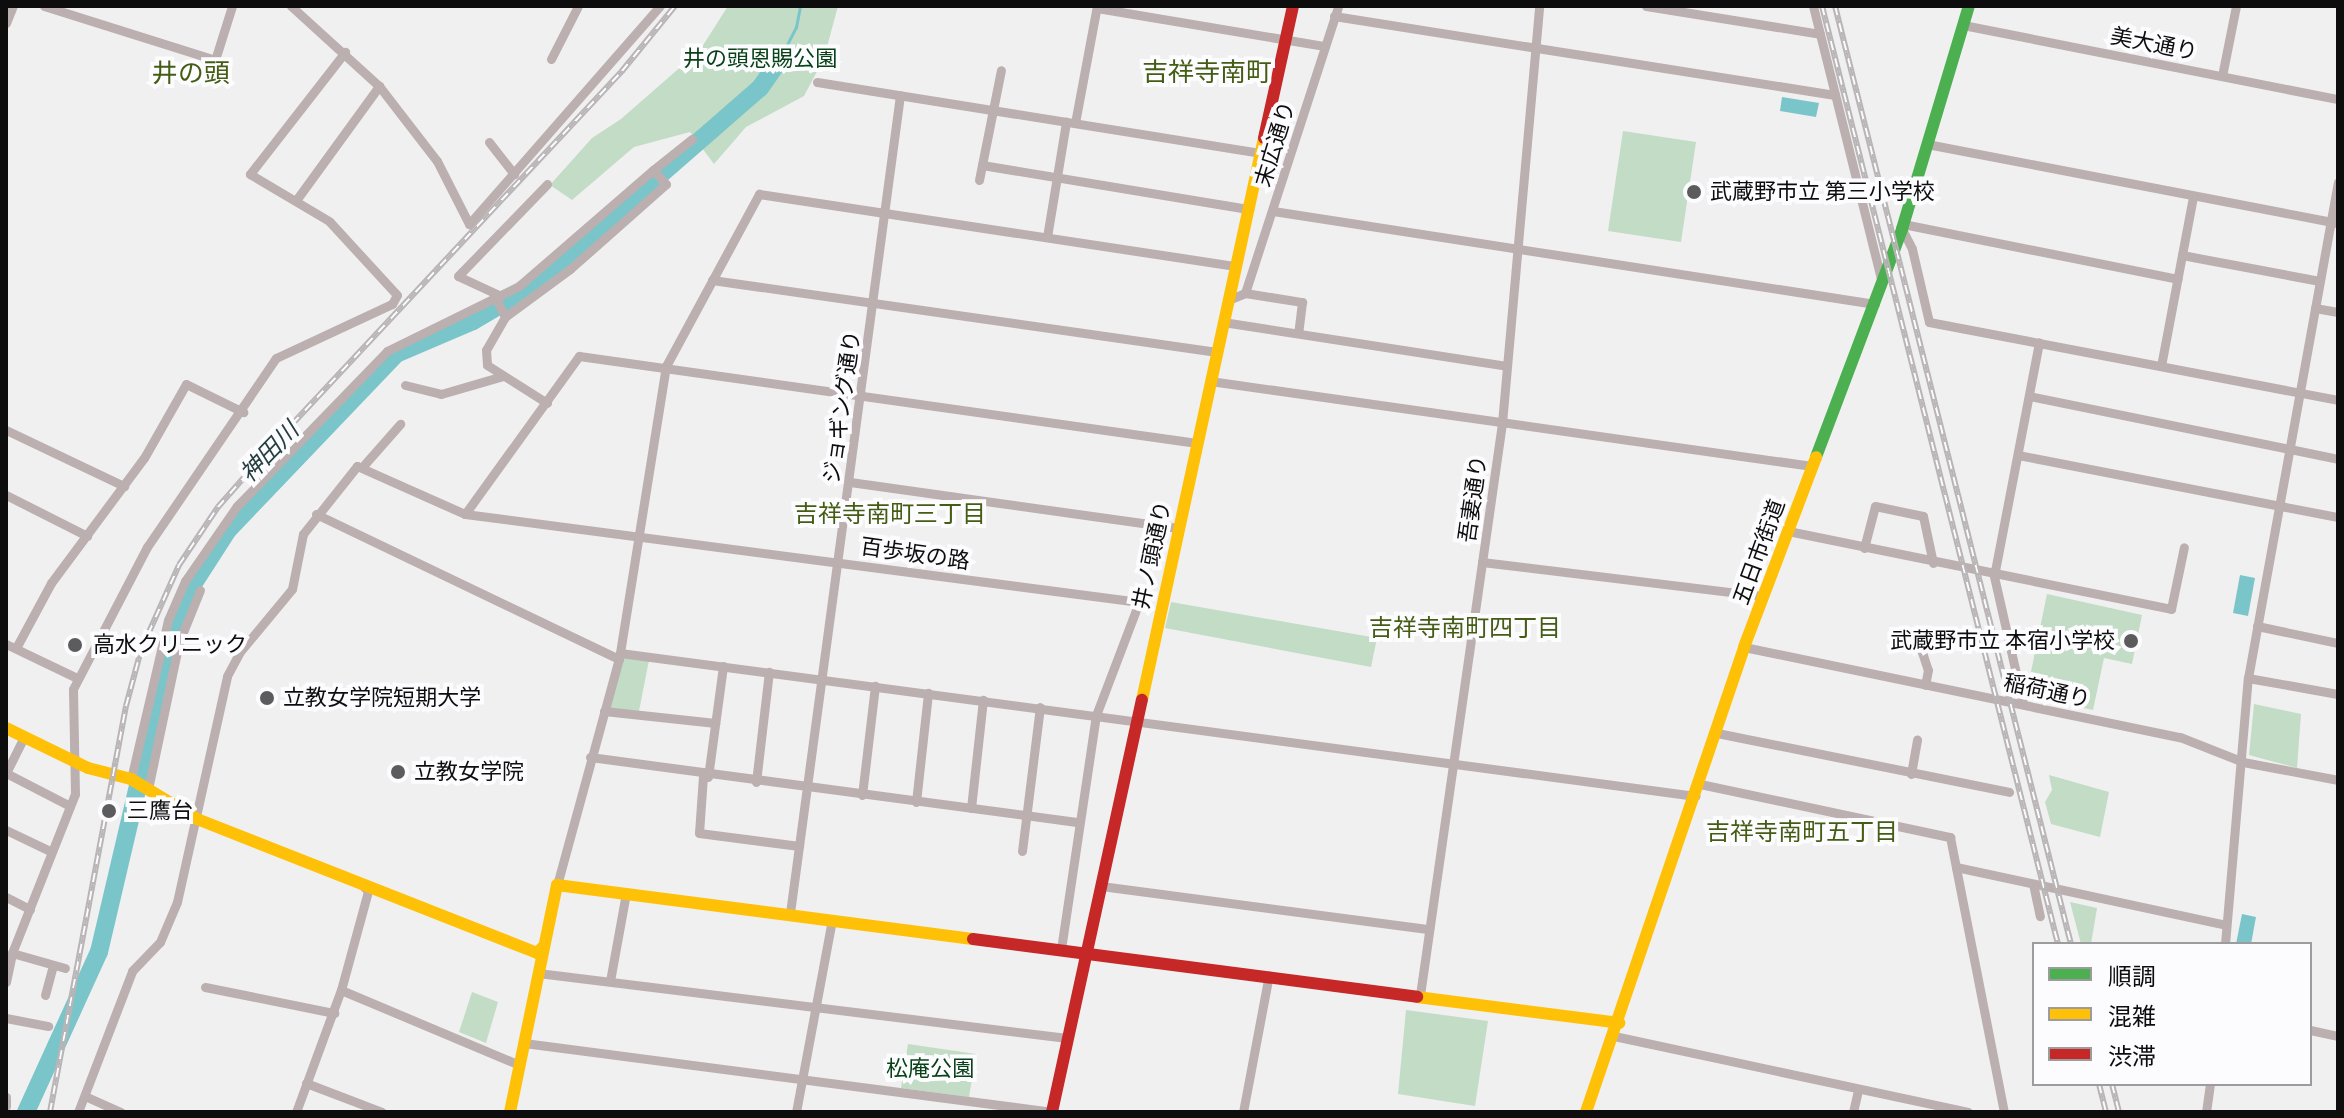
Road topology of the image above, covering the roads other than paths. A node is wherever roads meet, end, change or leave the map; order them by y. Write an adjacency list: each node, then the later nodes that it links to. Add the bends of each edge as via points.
1 (13, 6): 15 (street)
2 (44, 6): 3 (street, via 215,60)
3 (232, 6)
4 (291, 6): 21 (street)
5 (578, 6): 22 (street)
6 (660, 6): 37 (street)
7 (1293, 6): 18 (main road, 井ノ頭通り)
8 (1539, 6): 20 (street, 吾妻通り)
9 (1646, 6): 17 (street)
10 (1813, 6): 17 (street)
11 (1969, 6): 16 (main road, 五日市街道)
12 (2236, 6): 24 (street)
13 (1097, 7): 18 (street); 31 (street)
14 (1336, 11): 19 (street, 末広通り); 20 (street)
15 (6, 23)
16 (1963, 25): 24 (street, 美大通り); 34 (main road, 五日市街道)
17 (1820, 34): 28 (street)
18 (1286, 40): 19 (street); 35 (main road, 井ノ頭通り)
19 (1325, 46): 46 (street, 末広通り)
20 (1535, 47): 28 (street); 51 (street, 吾妻通り)
21 (345, 52): 26 (street); 44 (street, via 250,174)
22 (551, 59)
23 (1001, 70): 30 (street)
24 (2222, 76): 29 (street, 美大通り)
25 (817, 82): 27 (street)
26 (379, 86): 37 (street, via 437,161 469,224); 44 (street)
27 (900, 95): 30 (street); 47 (street, ジョギング通り)
28 (1835, 95): 57 (street)
29 (2338, 99)
30 (990, 109): 31 (street); 36 (street)
31 (1070, 122): 35 (street); 39 (street)
32 (692, 139): 38 (street)
33 (489, 142): 37 (street)
34 (1927, 144): 43 (street); 49 (main road, 五日市街道)
35 (1261, 153): 45 (main road, 井ノ頭通り)
36 (982, 165): 39 (street); 40 (street)
37 (514, 174)
38 (657, 174): 59 (street); 65 (street, via 666,184 593,249)
39 (1057, 177): 45 (street); 50 (street)
40 (979, 180)
41 (2338, 182): 48 (street)
42 (547, 184): 59 (street, via 458,276)
43 (2193, 197): 48 (street); 52 (street)
44 (297, 199): 81 (street, via 329,221 397,295 392,304 284,352)
45 (1249, 209): 53 (main road, 井ノ頭通り)
46 (1273, 211): 51 (street); 58 (street, 末広通り)
47 (886, 212): 50 (street); 55 (street, via 759,194); 61 (street, ジョギング通り)
48 (2334, 222): 56 (street)
49 (1902, 227): 54 (street); 57 (main road, 五日市街道); 68 (street, via 1929,322)
50 (1047, 237): 53 (street)
51 (1517, 250): 62 (street); 71 (street, 吾妻通り)
52 (2182, 255): 54 (street); 56 (street)
53 (1236, 266): 60 (main road, 井ノ頭通り)
54 (2178, 279): 72 (street)
55 (712, 280): 61 (street); 70 (street)
56 (2320, 281): 63 (street)
57 (1882, 284): 62 (main road, 五日市街道)
58 (1245, 293): 60 (street); 67 (street, via 1302,302)
59 (499, 298): 65 (street); 142 (street, via 387,351 237,506 185,581 168,620)
60 (1228, 300): 66 (main road, 井ノ頭通り)
61 (874, 303): 69 (street); 77 (street, ジョギング通り)
62 (1875, 304): 90 (main road, 五日市街道)
63 (2315, 308): 64 (street); 76 (street)
64 (2338, 312)
65 (504, 315): 73 (street, via 484,357)
66 (1223, 322): 67 (street); 69 (main road, 井ノ頭通り)
67 (1298, 333): 71 (street)
68 (2039, 342): 72 (street); 78 (street)
69 (1217, 352): 74 (main road, 井ノ頭通り)
70 (666, 366): 77 (street); 80 (street, via 579,356); 100 (street)
71 (1507, 366): 82 (street, 吾妻通り)
72 (2161, 366): 76 (street)
73 (503, 376): 75 (street, via 441,394); 80 (street)
74 (1210, 381): 82 (street); 85 (main road, 井ノ頭通り)
75 (405, 385)
76 (2299, 392): 79 (street); 86 (street)
77 (863, 393): 85 (street); 91 (street, ジョギング通り)
78 (2029, 396): 86 (street); 87 (street)
79 (2338, 400)
80 (547, 403): 96 (street)
81 (243, 412): 92 (street, via 186,384); 118 (street, via 147,547)
82 (1502, 423): 90 (street); 105 (street, 吾妻通り)
83 (400, 424): 89 (street)
84 (6, 430): 92 (street)
85 (1197, 443): 98 (main road, 井ノ頭通り)
86 (2289, 449): 88 (street); 94 (street)
87 (2018, 455): 94 (street); 107 (street)
88 (2338, 459)
89 (364, 465): 95 (street, via 349,471); 96 (street, 百歩坂の路)
90 (1812, 466): 99 (main road, 五日市街道)
91 (850, 482): 98 (street); 104 (street, ジョギング通り)
92 (124, 486): 101 (street)
93 (6, 495): 101 (street)
94 (2279, 505): 97 (street); 110 (street)
95 (316, 514): 115 (street); 154 (street, via 303,534 292,589 239,653 227,676)
96 (465, 514): 100 (street, 百歩坂の路)
97 (2338, 517)
98 (1178, 528): 130 (main road, 井ノ頭通り)
99 (1788, 531): 103 (street); 109 (main road, 五日市街道)
100 (639, 535): 104 (street, 百歩坂の路); 115 (street)
101 (87, 536): 113 (street)
102 (2184, 547): 107 (street, via 2171,609)
103 (1864, 548): 106 (street); 106 (street, via 1875,506 1923,516)
104 (839, 562): 120 (street, ジョギング通り); 129 (street, 百歩坂の路, via 1139,602)
105 (1482, 562): 109 (street); 139 (street, 吾妻通り)
106 (1933, 563): 107 (street)
107 (1994, 576): 126 (street)
108 (200, 590): 146 (street, via 179,642)
109 (1764, 596): 114 (main road, 五日市街道)
110 (2257, 626): 111 (street); 119 (street)
111 (2338, 643)
112 (1906, 644): 121 (street, via 1921,649 1928,670)
113 (11, 646): 118 (street)
114 (1744, 647): 121 (street, 稲荷通り); 133 (main road, 五日市街道)
115 (619, 656): 116 (street); 128 (street)
116 (723, 666): 117 (street); 131 (street)
117 (769, 672): 120 (street); 144 (street)
118 (77, 678): 137 (street, via 70,713)
119 (2248, 678): 124 (street); 138 (street)
120 (823, 679): 122 (street); 145 (street, ジョギング通り)
121 (1925, 685): 126 (street, 稲荷通り)
122 (875, 686): 123 (street); 149 (street)
123 (928, 693): 125 (street); 150 (street)
124 (2338, 694)
125 (983, 700): 127 (street); 152 (street)
126 (2023, 704): 138 (street, 稲荷通り, via 2180,737)
127 (1040, 707): 129 (street); 153 (street)
128 (604, 711): 131 (street); 136 (street)
129 (1096, 715): 130 (street); 155 (street)
130 (1136, 720): 139 (street); 164 (main road, 井ノ頭通り)
131 (715, 723): 141 (street)
132 (6, 728): 134 (main road)
133 (1717, 733): 140 (street); 147 (main road, 五日市街道)
134 (24, 737): 137 (main road); 151 (street, via 6,773)
135 (1917, 740): 140 (street)
136 (590, 757): 141 (street); 162 (street)
137 (74, 762): 142 (main road); 151 (street, via 76,787)
138 (2243, 762): 143 (street, 稲荷通り); 171 (street)
139 (1453, 763): 147 (street); 172 (street, 吾妻通り)
140 (1911, 774): 148 (street)
141 (706, 776): 144 (street); 157 (street, via 699,833)
142 (131, 779): 146 (main road)
143 (2338, 780)
144 (756, 782): 145 (street)
145 (808, 788): 149 (street); 157 (street, ジョギング通り)
146 (148, 789): 154 (main road)
147 (1698, 790): 160 (street, via 1950,837); 192 (main road, 五日市街道)
148 (2009, 792)
149 (862, 795): 150 (street)
150 (916, 802): 152 (street)
151 (70, 806): 158 (street)
152 (971, 808): 153 (street)
153 (1026, 815): 155 (street); 159 (street)
154 (197, 819): 163 (main road); 205 (street, via 166,932 132,971)
155 (1077, 822): 175 (street)
156 (6, 830): 158 (street)
157 (799, 846): 168 (street, ジョギング通り)
158 (50, 851): 167 (street)
159 (1022, 851)
160 (1956, 867): 161 (street); 218 (street)
161 (2033, 884): 169 (street); 171 (street)
162 (557, 885): 165 (main road); 174 (main road)
163 (363, 886): 174 (main road, via 537,953); 186 (street, via 368,891)
164 (1101, 886): 172 (street); 177 (main road, 井ノ頭通り)
165 (626, 893): 168 (main road); 183 (street)
166 (6, 897): 167 (street)
167 (30, 909): 176 (street)
168 (790, 913): 170 (main road)
169 (2040, 916)
170 (832, 919): 175 (main road); 189 (street)
171 (2226, 925): 173 (street)
172 (1429, 929): 188 (street, 吾妻通り)
173 (2225, 942)
174 (543, 947): 181 (main road)
175 (1061, 949): 177 (main road)
176 (12, 953): 178 (street); 179 (street)
177 (1086, 953): 182 (main road); 197 (main road, 井ノ頭通り)
178 (8, 965): 184 (street)
179 (53, 965): 180 (street); 187 (street)
180 (65, 968)
181 (538, 973): 183 (street); 198 (main road)
182 (1269, 975): 188 (main road); 214 (street)
183 (610, 981): 189 (street)
184 (6, 982)
185 (205, 987): 190 (street)
186 (341, 990): 190 (street); 199 (street)
187 (45, 995)
188 (1420, 995): 192 (main road)
189 (816, 1006): 197 (street); 200 (street)
190 (334, 1013): 201 (street)
191 (6, 1018): 193 (street)
192 (1619, 1023): 195 (main road, 五日市街道)
193 (48, 1026)
194 (2312, 1030): 196 (street)
195 (1614, 1036): 203 (street); 215 (main road, 五日市街道)
196 (2338, 1036)
197 (1067, 1038): 213 (main road, 井ノ頭通り)
198 (524, 1043): 199 (main road); 200 (street)
199 (519, 1065): 211 (main road)
200 (803, 1077): 212 (street); 213 (street)
201 (306, 1083): 209 (street); 210 (street)
202 (2210, 1086): 219 (street)
203 (1858, 1090): 216 (street); 217 (street)
204 (6, 1097): 206 (street)
205 (87, 1097): 207 (street); 208 (street)
206 (6, 1106)
207 (78, 1112)
208 (121, 1112)
209 (296, 1112)
210 (382, 1112)
211 (510, 1112)
212 (796, 1112)
213 (1052, 1112)
214 (1243, 1112)
215 (1586, 1112)
216 (1853, 1112)
217 (1968, 1112)
218 (2004, 1112)
219 (2206, 1112)

